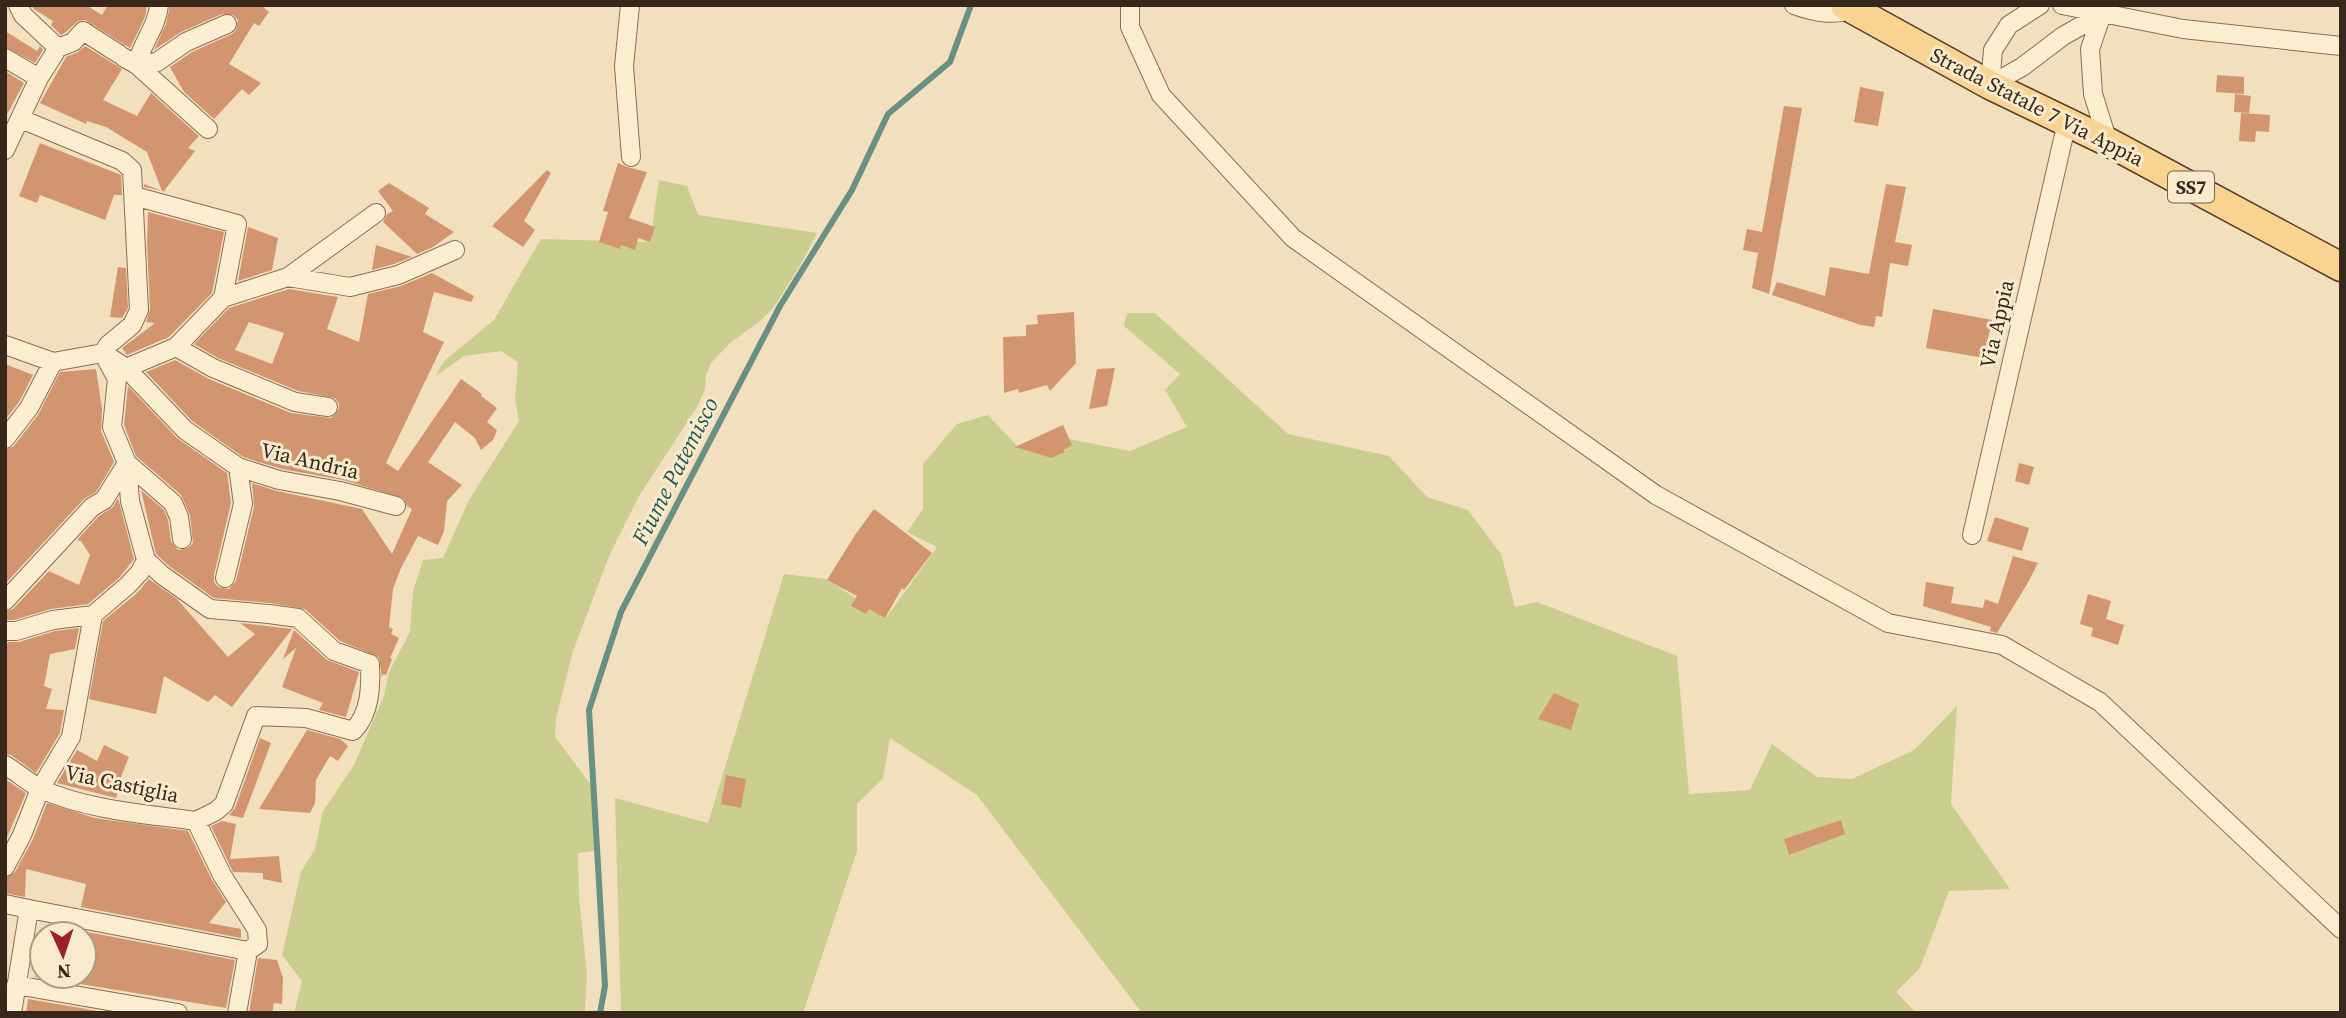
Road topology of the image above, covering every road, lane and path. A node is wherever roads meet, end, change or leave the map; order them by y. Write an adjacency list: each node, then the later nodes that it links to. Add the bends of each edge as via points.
1 (18, 5): 12 (street)
2 (159, 5): 14 (street, via 156,23 139,51)
3 (630, 5): 22 (street, via 624,66)
4 (1130, 5): 52 (street, via 1130,27 1161,95 1293,239 1656,495 1888,623 2002,645 2100,702)
5 (1794, 5): 8 (street, via 1813,12 1842,13)
6 (2040, 5): 16 (street, via 2009,25 1993,50)
7 (2062, 5): 9 (street)
8 (1852, 7): 16 (main road, Strada Statale 7 Via Appia / SS7)
9 (2102, 15): 11 (street); 16 (street); 20 (street, via 2090,49 2093,94)
10 (227, 24): 14 (street, via 186,41 157,62)
11 (2341, 46)
12 (58, 48): 14 (street, via 83,31); 15 (street)
13 (5, 58): 15 (street)
14 (126, 58): 19 (street)
15 (40, 78): 17 (street)
16 (1990, 85): 18 (main road, Strada Statale 7 Via Appia / SS7)
17 (21, 119): 21 (street); 23 (street, via 122,161 132,170)
18 (2067, 122): 20 (main road, Strada Statale 7 Via Appia / SS7); 39 (street, Via Appia)
19 (208, 129)
20 (2108, 142): 26 (main road, Strada Statale 7 Via Appia / SS7)
21 (5, 149)
22 (631, 157)
23 (134, 196): 28 (street, via 237,224); 31 (street, via 139,310 132,326)
24 (376, 213): 27 (street)
25 (454, 250): 27 (street, via 398,275 350,287)
26 (2341, 267)
27 (288, 277): 28 (street)
28 (223, 298): 30 (street)
29 (5, 345): 32 (street)
30 (176, 347): 33 (street); 34 (street, via 213,368 295,402)
31 (103, 353): 32 (street); 33 (street, Via Andria); 36 (street, via 117,379 112,427)
32 (53, 362): 35 (street, via 29,408)
33 (126, 368): 37 (street, Via Andria, via 184,430)
34 (328, 407)
35 (5, 439)
36 (127, 463): 40 (street, via 173,503); 41 (street, via 130,501); 43 (street, via 104,500 92,507)
37 (239, 467): 38 (street, Via Andria); 42 (street, via 243,504)
38 (396, 506)
39 (1972, 535)
40 (181, 539)
41 (146, 560): 44 (street, via 128,585); 48 (street, via 211,609 298,618 334,651 370,664 363,721 353,731 306,718 256,716 224,804)
42 (225, 578)
43 (5, 601)
44 (93, 615): 45 (street); 47 (street, via 71,737)
45 (5, 631)
46 (5, 765): 47 (street, Via Castiglia)
47 (40, 789): 48 (street, Via Castiglia, via 127,812); 49 (street)
48 (196, 821): 53 (street, via 222,875 257,930 258,944)
49 (5, 867)
50 (5, 904): 51 (street)
51 (29, 909): 53 (street); 54 (street)
52 (2341, 929)
53 (248, 951): 57 (street)
54 (16, 985): 55 (street); 56 (street)
55 (12, 1013)
56 (178, 1013)
57 (237, 1013)

